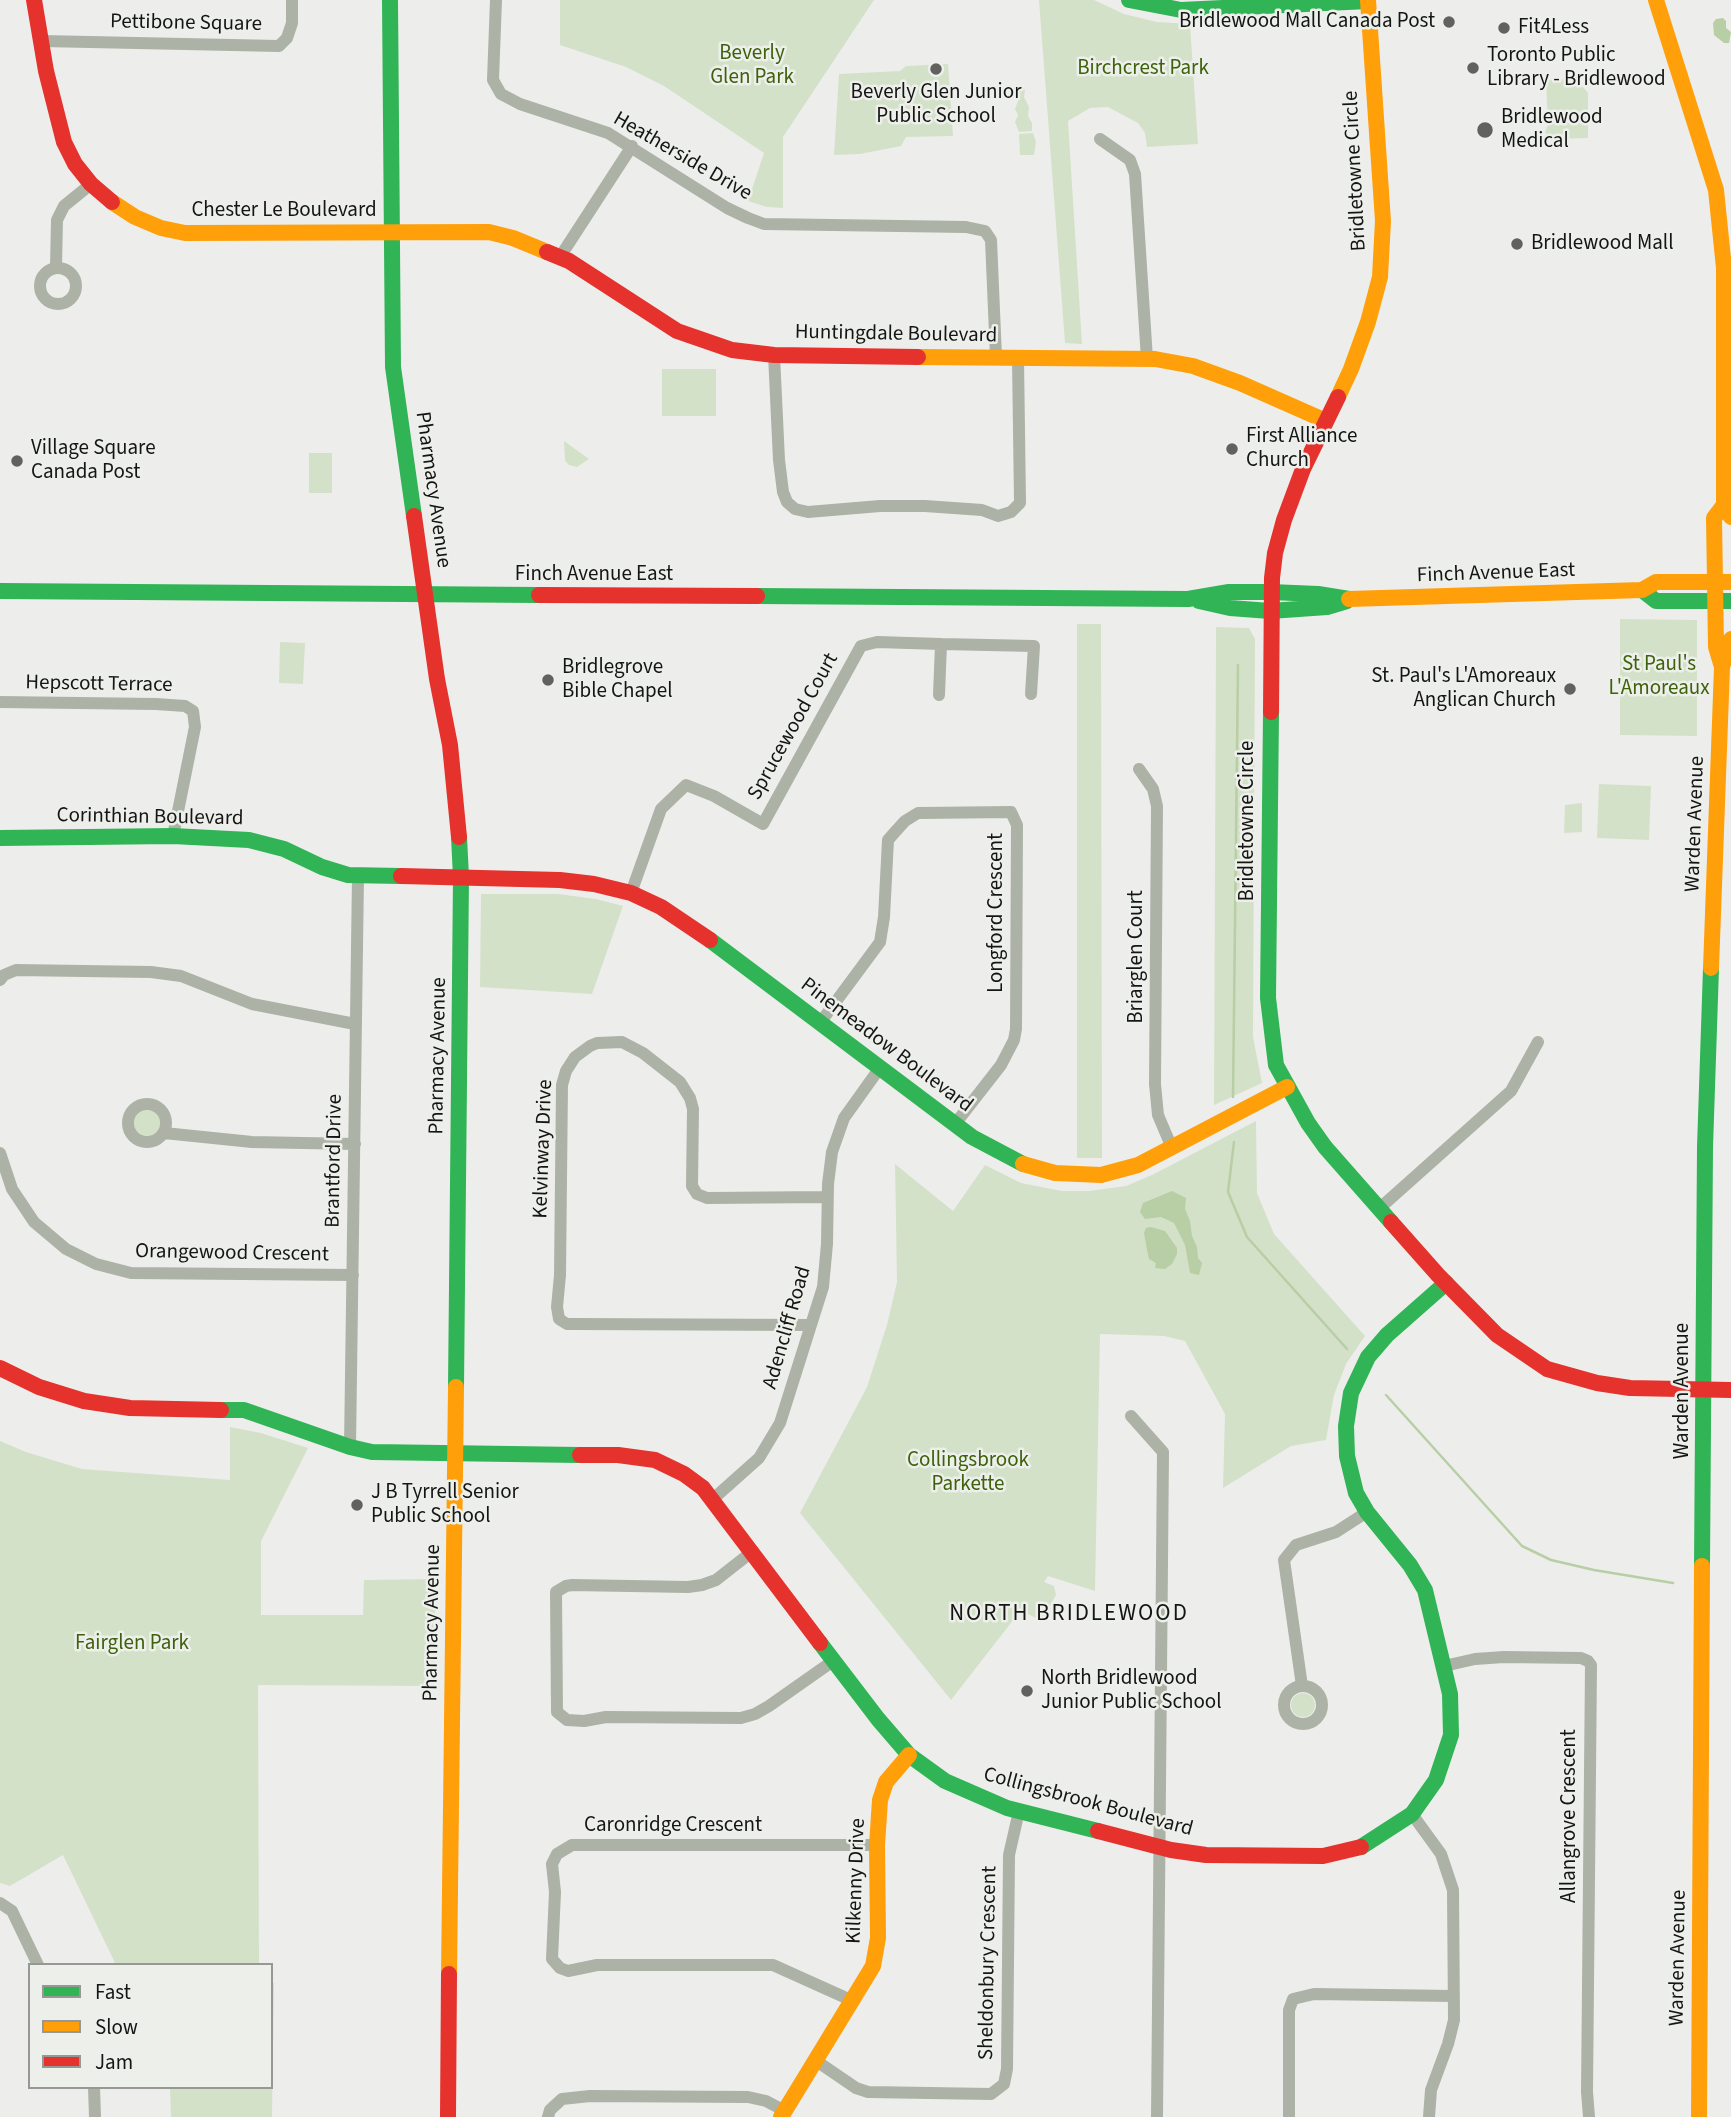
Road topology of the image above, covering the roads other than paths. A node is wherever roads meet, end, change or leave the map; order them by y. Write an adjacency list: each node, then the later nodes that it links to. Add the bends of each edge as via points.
1 (34, 0): 8 (street, Chester Le Boulevard)
2 (292, 0): 8 (street, Pettibone Square, via 292,23 279,46)
3 (390, 0): 12 (street, Pharmacy Avenue)
4 (496, 0): 10 (street, Heatherside Drive, via 494,80 500,94)
5 (1129, 0): 6 (street, via 1181,10)
6 (1368, 0): 19 (street, Bridletowne Circle, via 1383,221 1380,277 1365,332)
7 (1656, 0): 20 (street, Warden Avenue, via 1716,190 1724,268)
8 (42, 41): 11 (street, Chester Le Boulevard, via 64,142)
9 (1100, 139): 18 (street, via 1130,160 1135,174)
10 (632, 146): 13 (street); 16 (street, Heatherside Drive, via 727,208 764,224 985,231 991,240)
11 (91, 184): 12 (street, Chester Le Boulevard, via 135,217 186,233); 14 (street, via 64,206 57,220)
12 (392, 232): 13 (street, Huntingdale Boulevard, via 489,232); 25 (street, Pharmacy Avenue, via 393,367)
13 (560, 257): 15 (street, Huntingdale Boulevard, via 677,331 732,350)
14 (56, 267)
15 (774, 355): 16 (street, Huntingdale Boulevard); 17 (street, Huntingdale Boulevard, via 783,492 795,509 938,506 998,516 1020,503)
16 (996, 357): 17 (street, Huntingdale Boulevard)
17 (1017, 358): 18 (street, Huntingdale Boulevard)
18 (1147, 359): 19 (street, Huntingdale Boulevard, via 1193,366)
19 (1326, 421): 24 (street, Bridletowne Circle, via 1284,520)
20 (1727, 511): 21 (street, Warden Avenue, via 1714,518)
21 (1723, 582): 22 (street, Finch Avenue East, via 1656,582); 28 (street, Warden Avenue)
22 (1642, 590): 27 (street, Finch Avenue East); 28 (street, Finch Avenue East, via 1656,601)
23 (0, 591): 25 (street, Finch Avenue East)
24 (1271, 592): 26 (street, Finch Avenue East, via 1229,592); 27 (street, Finch Avenue East); 29 (street, Bridletowne Circle)
25 (425, 595): 26 (street, Finch Avenue East); 40 (street, Pharmacy Avenue, via 450,745)
26 (1188, 599): 29 (street, Finch Avenue East)
27 (1352, 599): 29 (street, Finch Avenue East, via 1327,607)
28 (1723, 601): 32 (street, Warden Avenue, via 1716,647)
29 (1270, 611): 47 (street, Bridletowne Circle, via 1269,998 1276,1065)
30 (1731, 639): 32 (street, Warden Avenue)
31 (941, 644): 33 (street, Sprucewood Court, via 1034,646); 34 (street); 41 (street, Sprucewood Court, via 877,642 861,646 763,824 686,785 661,809)
32 (1722, 667): 59 (street, Warden Avenue, via 1705,1147)
33 (1031, 694)
34 (939, 695)
35 (0, 702): 37 (street, Hepscott Terrace, via 156,704 193,711 195,727)
36 (1139, 769): 51 (street, Briarglen Court, via 1153,789 1157,806 1155,1084 1158,1115)
37 (173, 836): 38 (street, Corinthian Boulevard); 39 (street, Corinthian Boulevard, via 273,845 322,867)
38 (0, 838)
39 (358, 876): 40 (street, Corinthian Boulevard); 44 (street, Brantford Drive)
40 (461, 877): 41 (street, Pinemeadow Boulevard, via 578,881); 63 (street, Pharmacy Avenue)
41 (631, 893): 43 (street, Pinemeadow Boulevard, via 691,926)
42 (0, 980): 44 (street, via 16,970 171,975 251,1003)
43 (820, 1023): 46 (street, Pinemeadow Boulevard); 48 (street, Longford Crescent, via 880,942 888,840 900,826 918,813 1011,812 1017,825 1016,1029 1001,1065)
44 (355, 1024): 50 (street, Brantford Drive)
45 (1538, 1042): 54 (street, via 1511,1091)
46 (879, 1069): 48 (street, Pinemeadow Boulevard); 53 (street, Adencliff Road, via 844,1118 832,1152)
47 (1287, 1087): 51 (street, Pinemeadow Boulevard); 54 (street, Bridletowne Circle, via 1325,1147)
48 (955, 1124): 51 (street, Pinemeadow Boulevard, via 1020,1163 1071,1175 1119,1171)
49 (164, 1133): 50 (street, via 251,1142)
50 (355, 1144): 55 (street, Brantford Drive)
51 (1172, 1148)
52 (0, 1153): 55 (street, Orangewood Crescent, via 12,1189 34,1222 66,1249 96,1264 131,1272)
53 (827, 1198): 57 (street, Adencliff Road, via 823,1287); 57 (street, Kelvinway Drive, via 707,1198 697,1194 692,1186 692,1109 680,1082 622,1042 590,1046 566,1071 562,1085 559,1319 567,1324)
54 (1381, 1207): 56 (street, Bridletowne Circle)
55 (353, 1275): 62 (street, Brantford Drive)
56 (1446, 1283): 59 (street, Bridletowne Circle, via 1497,1335 1547,1369 1619,1387); 65 (street, Collingsbrook Boulevard, via 1374,1349 1351,1393 1347,1456 1356,1493)
57 (811, 1325): 64 (street, Adencliff Road, via 775,1433 759,1458)
58 (0, 1368): 62 (street, via 84,1401 130,1408 244,1409)
59 (1704, 1388): 60 (street, Bridletowne Circle); 89 (street, Warden Avenue)
60 (1731, 1390)
61 (1130, 1416): 74 (street, via 1163,1452)
62 (350, 1447): 63 (street)
63 (455, 1454): 64 (street, Collingsbrook Boulevard, via 655,1460 684,1474); 83 (street, Pharmacy Avenue)
64 (713, 1499): 66 (street, Collingsbrook Boulevard)
65 (1367, 1512): 68 (street, Collingsbrook Boulevard, via 1425,1590); 69 (street, via 1336,1532 1296,1545 1284,1560)
66 (753, 1551): 67 (street, Collingsbrook Boulevard); 67 (street, via 716,1580 702,1585 572,1585 556,1592 557,1712 567,1720 584,1721 606,1717 741,1718 769,1706)
67 (833, 1661): 70 (street, Collingsbrook Boulevard)
68 (1444, 1666): 72 (street, Collingsbrook Boulevard, via 1451,1694 1451,1735 1436,1780); 88 (street, Allangrove Crescent, via 1504,1657 1581,1658 1591,1665)
69 (1302, 1686)
70 (909, 1755): 71 (street, Collingsbrook Boulevard, via 966,1792); 73 (street, Kilkenny Drive, via 882,1792)
71 (1019, 1811): 74 (street, Collingsbrook Boulevard); 79 (street, Sheldonbury Crescent, via 1009,1855 1004,2084 991,2094 869,2092)
72 (1412, 1814): 74 (street, Collingsbrook Boulevard, via 1373,1842 1323,1856 1206,1854); 77 (street, via 1441,1854 1451,1881)
73 (877, 1845): 78 (street, Kilkenny Drive, via 876,1953 869,1976); 78 (street, Caronridge Crescent, via 572,1845 557,1854 552,1864 552,1959 560,1968 773,1965)
74 (1158, 1846): 85 (street)
75 (0, 1903): 76 (street, via 12,1911)
76 (37, 1963)
77 (1453, 1996): 86 (street, via 1314,1994 1293,1999 1289,2010); 87 (street, via 1452,2031 1431,2090)
78 (853, 2001): 79 (street, Kilkenny Drive)
79 (815, 2060): 81 (street, Kilkenny Drive)
80 (93, 2089): 82 (street)
81 (782, 2114): 84 (street, via 766,2101 748,2097 590,2096 562,2099)
82 (95, 2117)
83 (448, 2117)
84 (548, 2117)
85 (1157, 2117)
86 (1289, 2117)
87 (1429, 2117)
88 (1589, 2117)
89 (1699, 2117)

